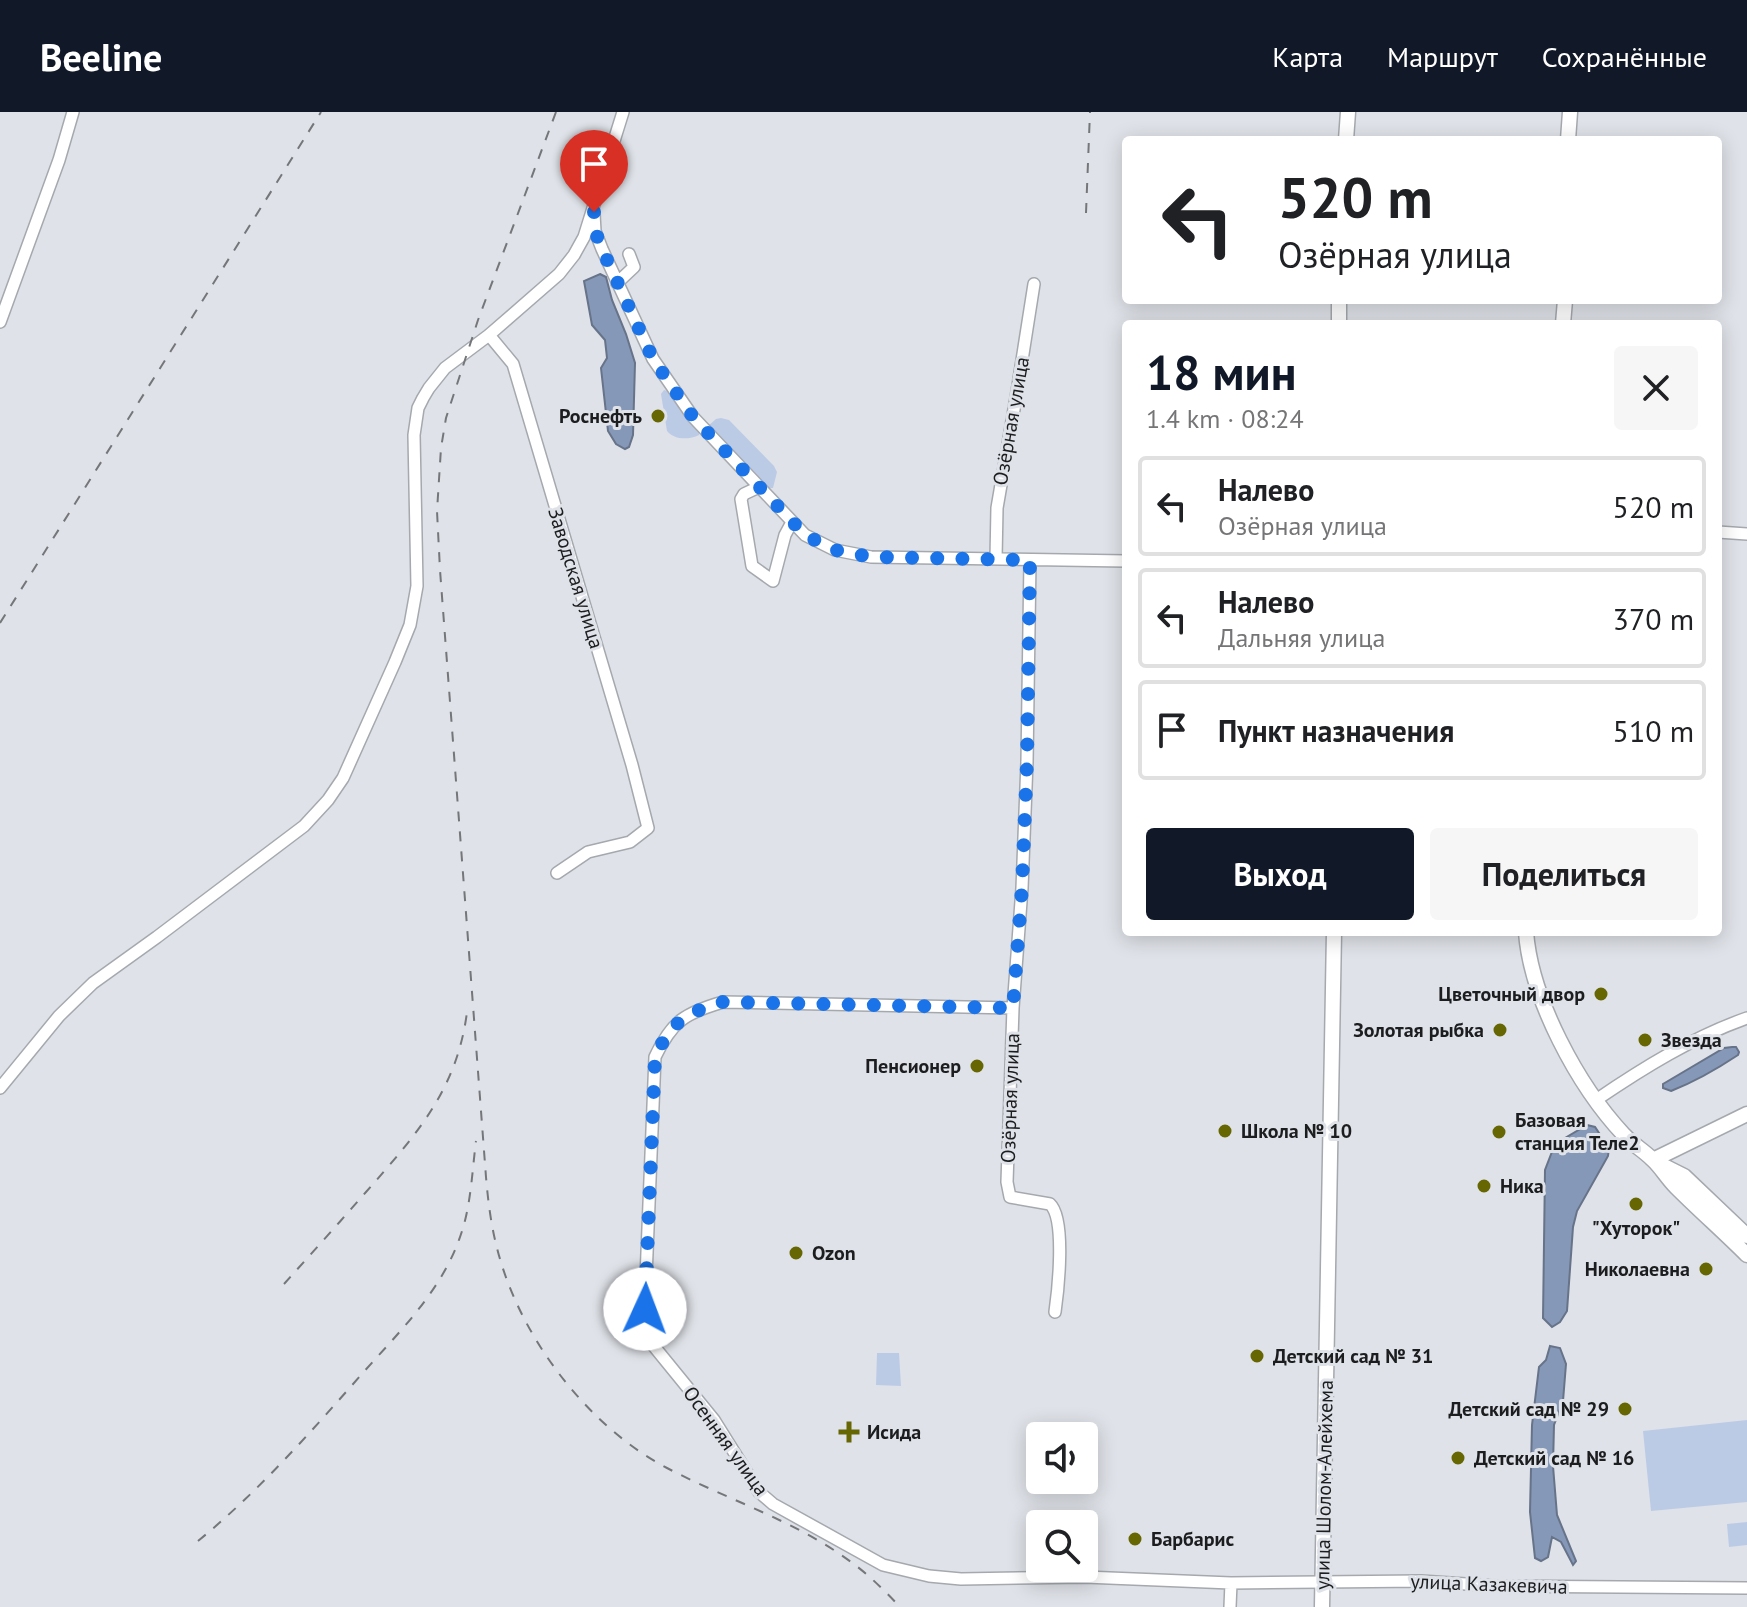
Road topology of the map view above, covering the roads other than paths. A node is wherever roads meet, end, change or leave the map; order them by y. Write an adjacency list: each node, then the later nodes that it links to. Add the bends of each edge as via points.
1 (73, 112): 14 (street)
2 (623, 112): 8 (street)
3 (1348, 112): 7 (main road)
4 (1570, 112): 6 (main road)
5 (1578, 112): 6 (main road)
6 (1573, 134)
7 (1346, 136)
8 (596, 199): 9 (street, via 593,220); 11 (street)
9 (602, 249): 11 (street, via 587,247); 12 (street)
10 (629, 254): 12 (street, via 634,267)
11 (574, 255): 15 (street)
12 (617, 283): 16 (street, via 653,359 693,417)
13 (1034, 284): 20 (street, Озёрная улица, via 997,508)
14 (0, 322)
15 (489, 335): 23 (street, Заводская улица, via 513,364 648,828 630,842 588,852); 28 (street, via 445,368 418,408 417,586 410,625 343,778 304,826 93,983)
16 (759, 487): 17 (street); 17 (street, via 744,494 743,513 752,566 773,581)
17 (792, 522): 20 (street, via 835,550 871,557)
18 (1722, 532): 19 (street)
19 (1747, 534)
20 (996, 559): 21 (street)
21 (1030, 560): 22 (street); 26 (street, Озёрная улица, via 1027,762)
22 (1122, 561)
23 (557, 873)
24 (1334, 936): 36 (main road, улица Шолом-Алейхема)
25 (1527, 936): 29 (main road, via 1543,1002)
26 (1013, 1008): 34 (street, Озёрная улица, via 1008,1190 1010,1197 1055,1209); 35 (street, Осенняя улица, via 723,1002 677,1023 655,1057 644,1326 648,1339 714,1420 759,1492 883,1565 961,1579)
27 (1747, 1018): 29 (street, via 1640,1070)
28 (0, 1088)
29 (1596, 1100): 31 (main road)
30 (1747, 1114): 31 (main road)
31 (1653, 1160): 32 (main road, via 1684,1176); 33 (main road)
32 (1747, 1236)
33 (1747, 1255)
34 (1055, 1312)
35 (1231, 1583): 36 (street, улица Казакевича); 38 (street)
36 (1322, 1583): 37 (street, улица Казакевича); 39 (main road, улица Шолом-Алейхема)
37 (1747, 1588)
38 (1230, 1607)
39 (1322, 1607)

